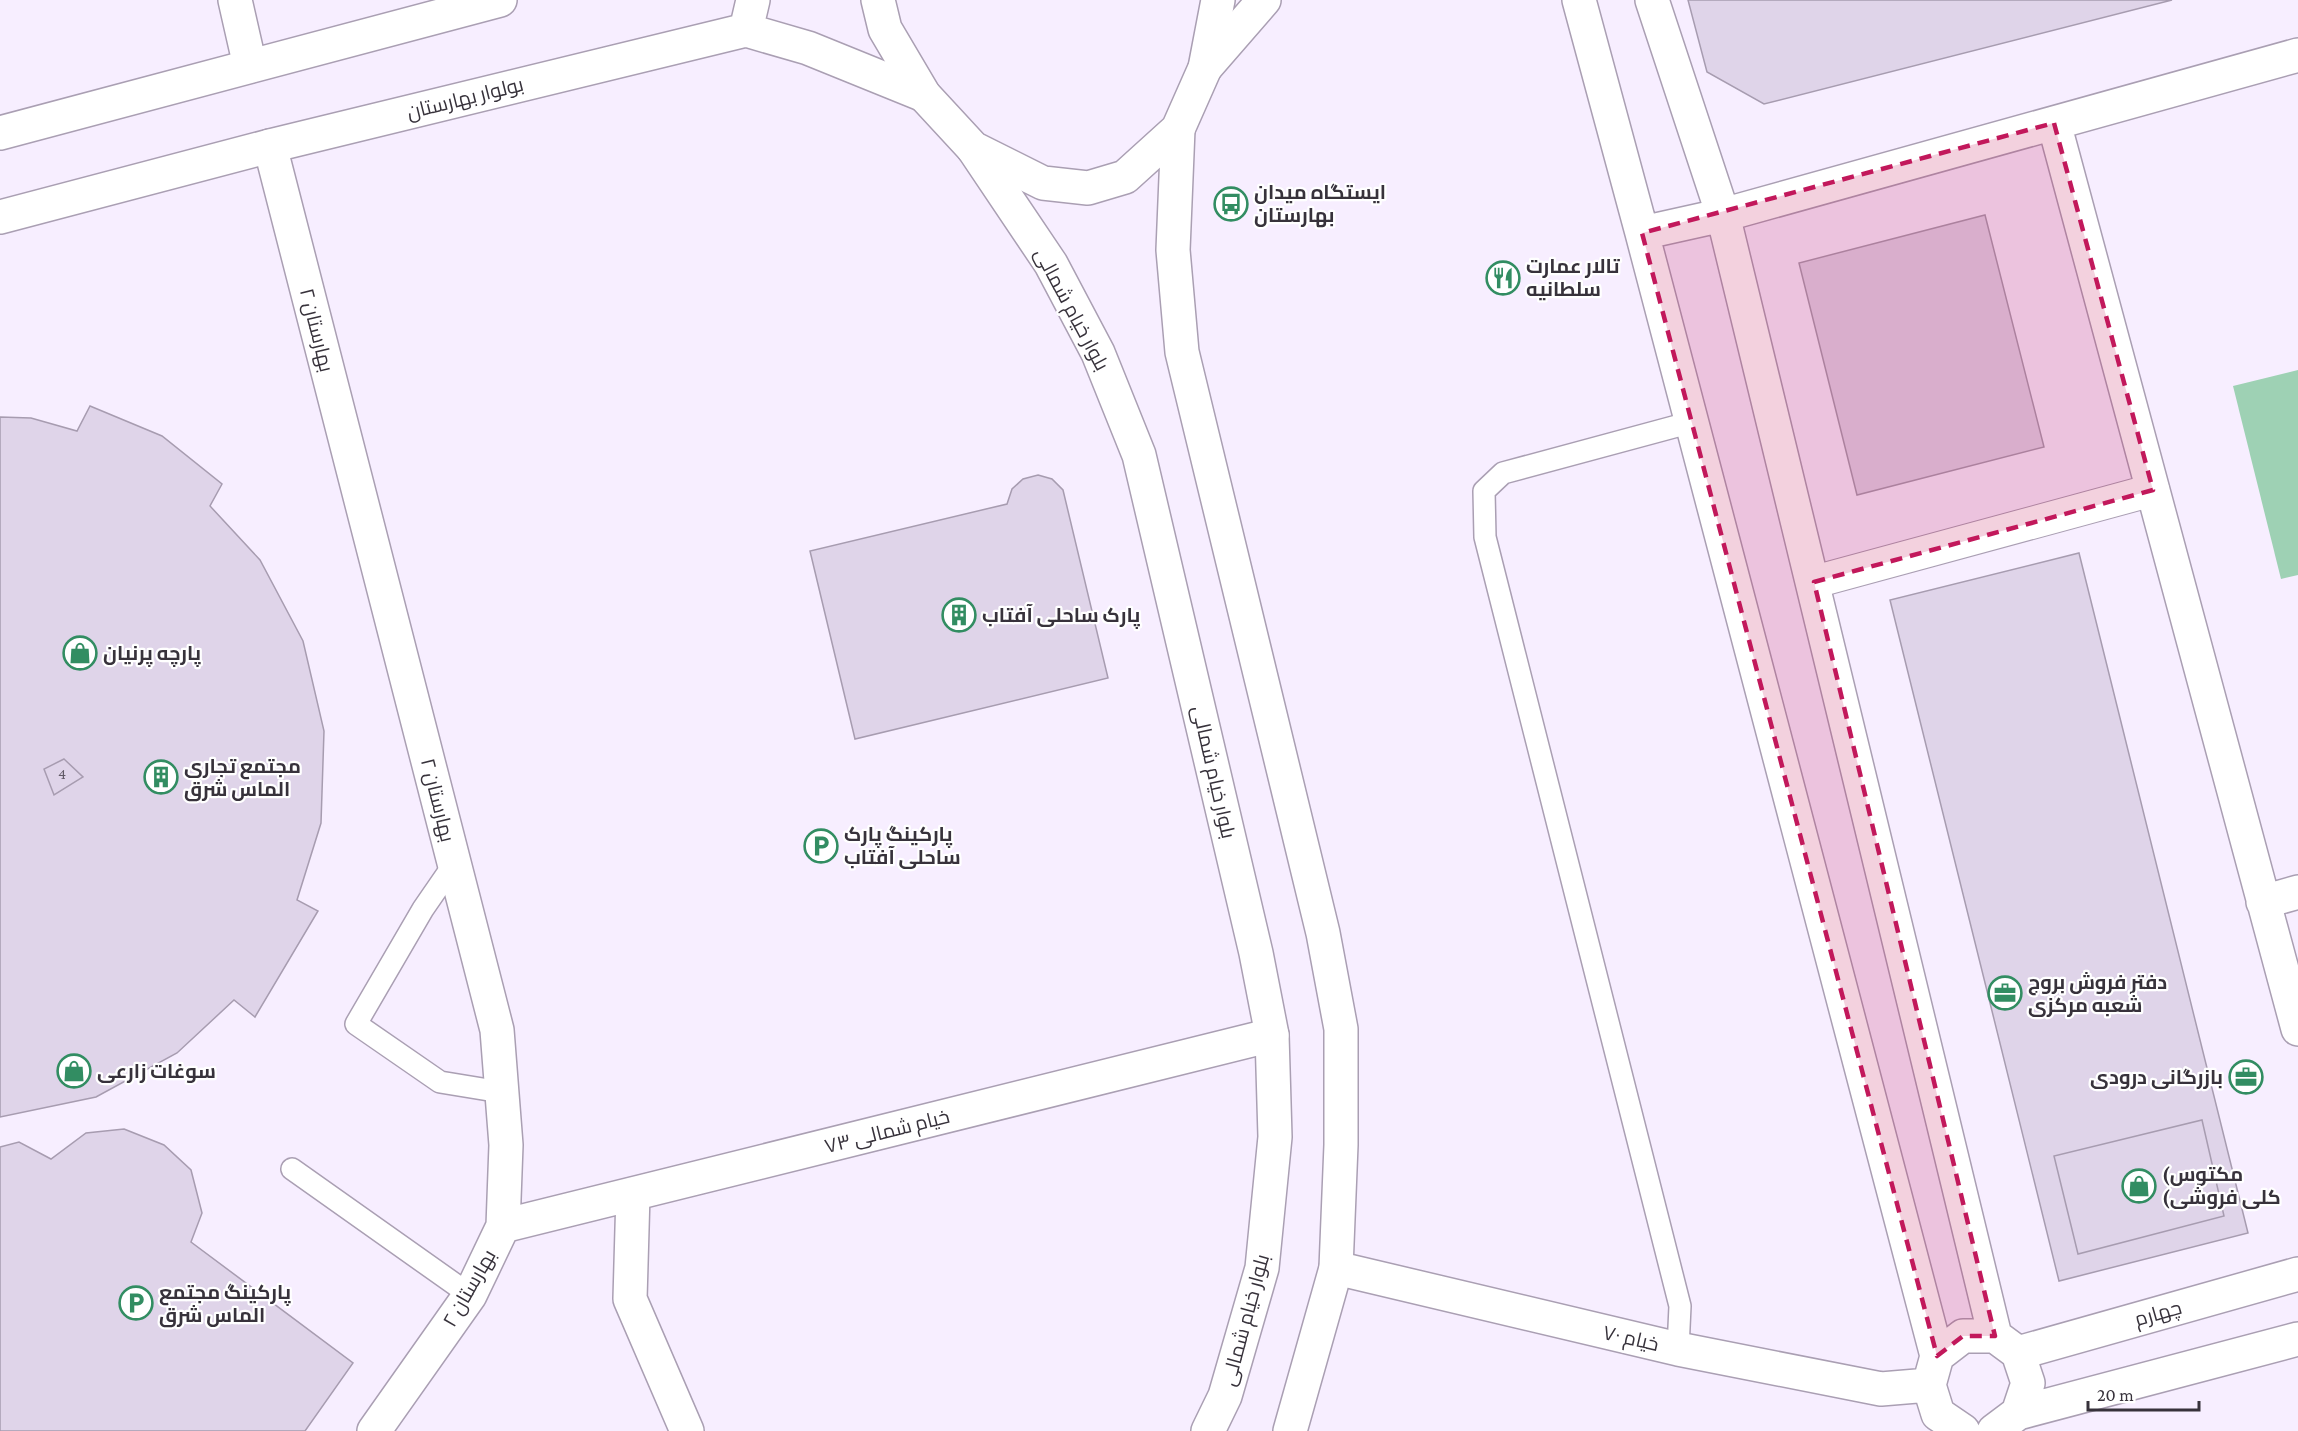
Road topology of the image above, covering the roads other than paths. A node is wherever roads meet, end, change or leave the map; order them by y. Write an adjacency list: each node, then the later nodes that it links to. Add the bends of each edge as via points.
1 (235, 0): 10 (street)
2 (500, 0): 10 (street)
3 (878, 0): 12 (street, via 885,29)
4 (1218, 0): 11 (street)
5 (1264, 0): 11 (street)
6 (1578, 0): 20 (street)
7 (1652, 0): 18 (street)
8 (749, 15): 12 (street, بولوار بهارستان, via 808,48); 16 (street, بولوار بهارستان)
9 (2298, 55): 13 (street)
10 (250, 66): 15 (street)
11 (1205, 68): 14 (street)
12 (924, 95): 17 (street)
13 (2054, 123): 18 (street); 22 (street)
14 (1178, 129): 17 (street, via 1125,177 1088,188 1043,183); 33 (street, via 1173,250 1182,352 1323,933 1341,1029)
15 (0, 133)
16 (270, 146): 19 (street, بولوار بهارستان); 24 (street, بهارستان ۲)
17 (973, 148): 28 (street, بلوار خیام شمالی, via 1050,264 1098,353 1139,455)
18 (1724, 215): 20 (street); 23 (street)
19 (0, 217)
20 (1642, 233): 21 (street)
21 (1692, 422): 38 (lane, via 1503,473 1484,491 1485,537 1680,1306); 39 (street)
22 (2153, 490): 23 (street); 26 (street)
23 (1814, 582): 37 (street)
24 (454, 864): 29 (street, بهارستان ۲, via 497,1030); 29 (lane, via 356,1024 440,1082)
25 (2298, 892): 26 (street)
26 (2263, 902): 27 (street)
27 (2298, 1029)
28 (1272, 1035): 31 (street, خیام شمالی ۷۳); 43 (street, بلوار خیام شمالی, via 1275,1137 1262,1268 1225,1396)
29 (501, 1092): 32 (street, بهارستان ۲, via 506,1145)
30 (292, 1169): 35 (lane)
31 (633, 1194): 32 (street, خیام شمالی ۷۳); 42 (street, via 630,1299)
32 (503, 1226): 35 (street, بهارستان ۲)
33 (1336, 1268): 38 (street, خیام ۷۰); 44 (street)
34 (2298, 1274): 37 (street, چهارم)
35 (470, 1295): 41 (street, بهارستان ۲)
36 (2298, 1339): 40 (street)
37 (2006, 1345): 39 (street, چهارم, via 1963,1336); 40 (street, via 2028,1383)
38 (1678, 1349): 39 (street, خیام ۷۰, via 1881,1389)
39 (1933, 1371): 45 (street, via 1938,1414)
40 (2006, 1422)
41 (374, 1431)
42 (687, 1431)
43 (1208, 1431)
44 (1290, 1431)
45 (1963, 1431)

